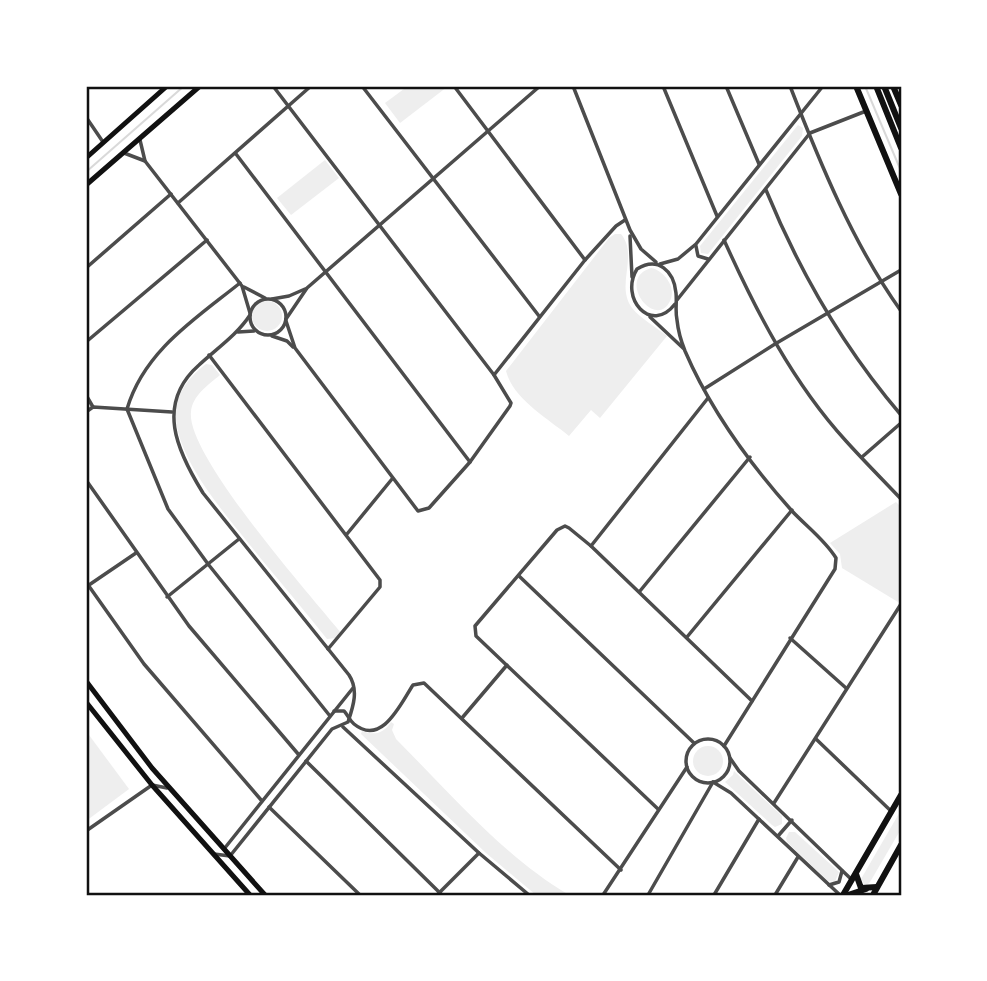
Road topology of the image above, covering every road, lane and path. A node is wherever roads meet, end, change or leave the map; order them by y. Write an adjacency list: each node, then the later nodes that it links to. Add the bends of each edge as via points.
1 (167, 86): 26 (main road)
2 (200, 86): 25 (main road)
3 (273, 86): 18 (street)
4 (311, 86): 18 (street)
5 (362, 86): 33 (street)
6 (454, 86): 23 (street)
7 (540, 86): 23 (street)
8 (573, 86): 40 (street)
9 (663, 86): 39 (street)
10 (726, 86): 32 (street)
11 (790, 86): 20 (street)
12 (823, 86): 20 (street)
13 (856, 86): 19 (main road)
14 (876, 86): 27 (main road)
15 (884, 86): 22 (main road)
16 (893, 86): 17 (main road)
17 (901, 105)
18 (289, 106): 29 (street); 41 (street)
19 (866, 111): 24 (street); 37 (main road)
20 (801, 113): 24 (street); 32 (street)
21 (86, 117): 26 (street)
22 (901, 128)
23 (487, 131): 33 (street); 47 (street)
24 (810, 133): 35 (street); 53 (street)
25 (139, 139): 28 (main road); 31 (street)
26 (103, 142): 30 (main road)
27 (901, 148)
28 (123, 153): 31 (street); 34 (main road)
29 (236, 154): 38 (street); 51 (street)
30 (86, 158)
31 (145, 161): 36 (street)
32 (759, 164): 39 (street)
33 (432, 178): 41 (street); 62 (street)
34 (86, 186)
35 (765, 189): 44 (street); 60 (street)
36 (171, 194): 38 (street); 49 (street)
37 (901, 194)
38 (178, 203): 43 (street)
39 (717, 218): 45 (street)
40 (625, 220): 42 (street); 47 (street)
41 (380, 226): 51 (street); 72 (street)
42 (629, 230): 48 (street, via 641,249); 52 (street)
43 (206, 240): 54 (street); 67 (street)
44 (724, 240): 46 (street); 68 (street)
45 (696, 244): 46 (street, via 698,256); 48 (street, via 678,260)
46 (709, 258): 57 (street)
47 (585, 260): 62 (street)
48 (659, 264): 52 (street, via 643,265); 57 (street, via 673,283)
49 (86, 268)
50 (901, 270): 53 (street)
51 (326, 272): 55 (street); 84 (street)
52 (631, 281): 61 (street, via 635,303)
53 (881, 283): 58 (street); 60 (street)
54 (241, 284): 56 (street); 59 (street); 77 (street, via 156,354)
55 (307, 288): 56 (street); 63 (street)
56 (269, 299): 59 (street, via 257,303); 63 (street, via 284,308)
57 (676, 303): 61 (street, via 665,313); 70 (street)
58 (901, 312)
59 (250, 314): 64 (street, via 252,326); 65 (street)
60 (827, 315): 68 (street); 80 (street)
61 (648, 316): 70 (street)
62 (539, 317): 72 (street)
63 (286, 320): 66 (street, via 280,331); 69 (street)
64 (260, 333): 65 (street, via 246,330); 66 (street)
65 (233, 335): 71 (street)
66 (269, 335): 69 (street)
67 (86, 342)
68 (775, 344): 73 (street); 83 (street)
69 (295, 348): 85 (street)
70 (684, 349): 73 (street)
71 (209, 355): 79 (street, via 183,382); 89 (street)
72 (494, 375): 84 (street, via 511,405)
73 (704, 389): 75 (street)
74 (86, 395): 76 (street)
75 (708, 398): 82 (street); 91 (street)
76 (93, 407): 77 (street); 78 (street)
77 (127, 409): 79 (street); 93 (street, via 168,509)
78 (86, 412)
79 (172, 412): 90 (street, via 192,475)
80 (901, 415)
81 (901, 423): 83 (street)
82 (750, 457): 88 (street); 96 (street)
83 (862, 457): 87 (street)
84 (470, 462): 85 (street, via 422,512)
85 (393, 479): 89 (street)
86 (86, 480): 92 (street)
87 (901, 499)
88 (792, 510): 99 (street); 100 (street, via 834,554 836,563)
89 (346, 534): 101 (street, via 381,584)
90 (239, 539): 93 (street); 101 (street)
91 (591, 546): 94 (street, via 569,528 560,528); 96 (street)
92 (136, 553): 95 (street); 97 (street)
93 (208, 564): 97 (street); 109 (street)
94 (518, 575): 102 (street, via 474,631); 116 (street)
95 (87, 585): 127 (street, via 144,664)
96 (639, 592): 99 (street)
97 (167, 597): 118 (street)
98 (901, 604): 105 (street)
99 (687, 637): 106 (street)
100 (790, 638): 105 (street); 106 (street)
101 (328, 649): 104 (street)
102 (507, 665): 110 (street); 130 (street)
103 (86, 681): 122 (main road)
104 (354, 687): 108 (street); 111 (street)
105 (847, 689): 115 (street)
106 (752, 701): 117 (street)
107 (86, 704): 124 (main road)
108 (334, 711): 109 (street); 111 (street, via 344,711)
109 (330, 716): 118 (street)
110 (462, 718): 113 (street, via 418,682 386,726 370,731); 141 (street)
111 (349, 719): 112 (street); 113 (street); 114 (street)
112 (337, 727): 114 (street); 120 (street)
113 (360, 728): 114 (street)
114 (357, 738): 138 (street)
115 (816, 739): 128 (street); 131 (street)
116 (694, 743): 117 (street, via 713,739); 121 (street, via 687,754)
117 (724, 746): 119 (street)
118 (299, 755): 127 (street)
119 (730, 758): 123 (street, via 726,772); 128 (street)
120 (306, 761): 129 (street); 148 (street)
121 (687, 767): 123 (street, via 695,778); 130 (street)
122 (152, 768): 124 (street); 125 (main road)
123 (713, 782): 132 (street); 154 (street)
124 (152, 785): 125 (street); 134 (street); 137 (main road)
125 (169, 789): 139 (main road)
126 (901, 795): 131 (main road)
127 (262, 801): 139 (street)
128 (774, 803): 133 (street)
129 (269, 807): 139 (street); 151 (street)
130 (658, 809): 141 (street)
131 (892, 811): 144 (main road)
132 (759, 819): 135 (street); 155 (street)
133 (792, 820): 135 (street); 142 (street)
134 (86, 831)
135 (778, 836): 140 (street)
136 (901, 845): 146 (main road)
137 (210, 850): 139 (street); 143 (main road)
138 (479, 853): 148 (street); 152 (street)
139 (226, 854): 143 (street); 150 (main road)
140 (798, 857): 145 (street); 156 (street)
141 (621, 870): 153 (street)
142 (841, 870): 144 (street); 145 (street, via 839,881)
143 (228, 871): 149 (main road)
144 (854, 877): 147 (main road); 157 (main road); 157 (main road)
145 (829, 886): 157 (street)
146 (877, 887): 147 (main road); 158 (main road)
147 (866, 889): 157 (main road)
148 (439, 894)
149 (250, 895)
150 (265, 895)
151 (360, 895)
152 (529, 895)
153 (603, 895)
154 (648, 895)
155 (714, 895)
156 (775, 895)
157 (848, 895)
158 (873, 895)

